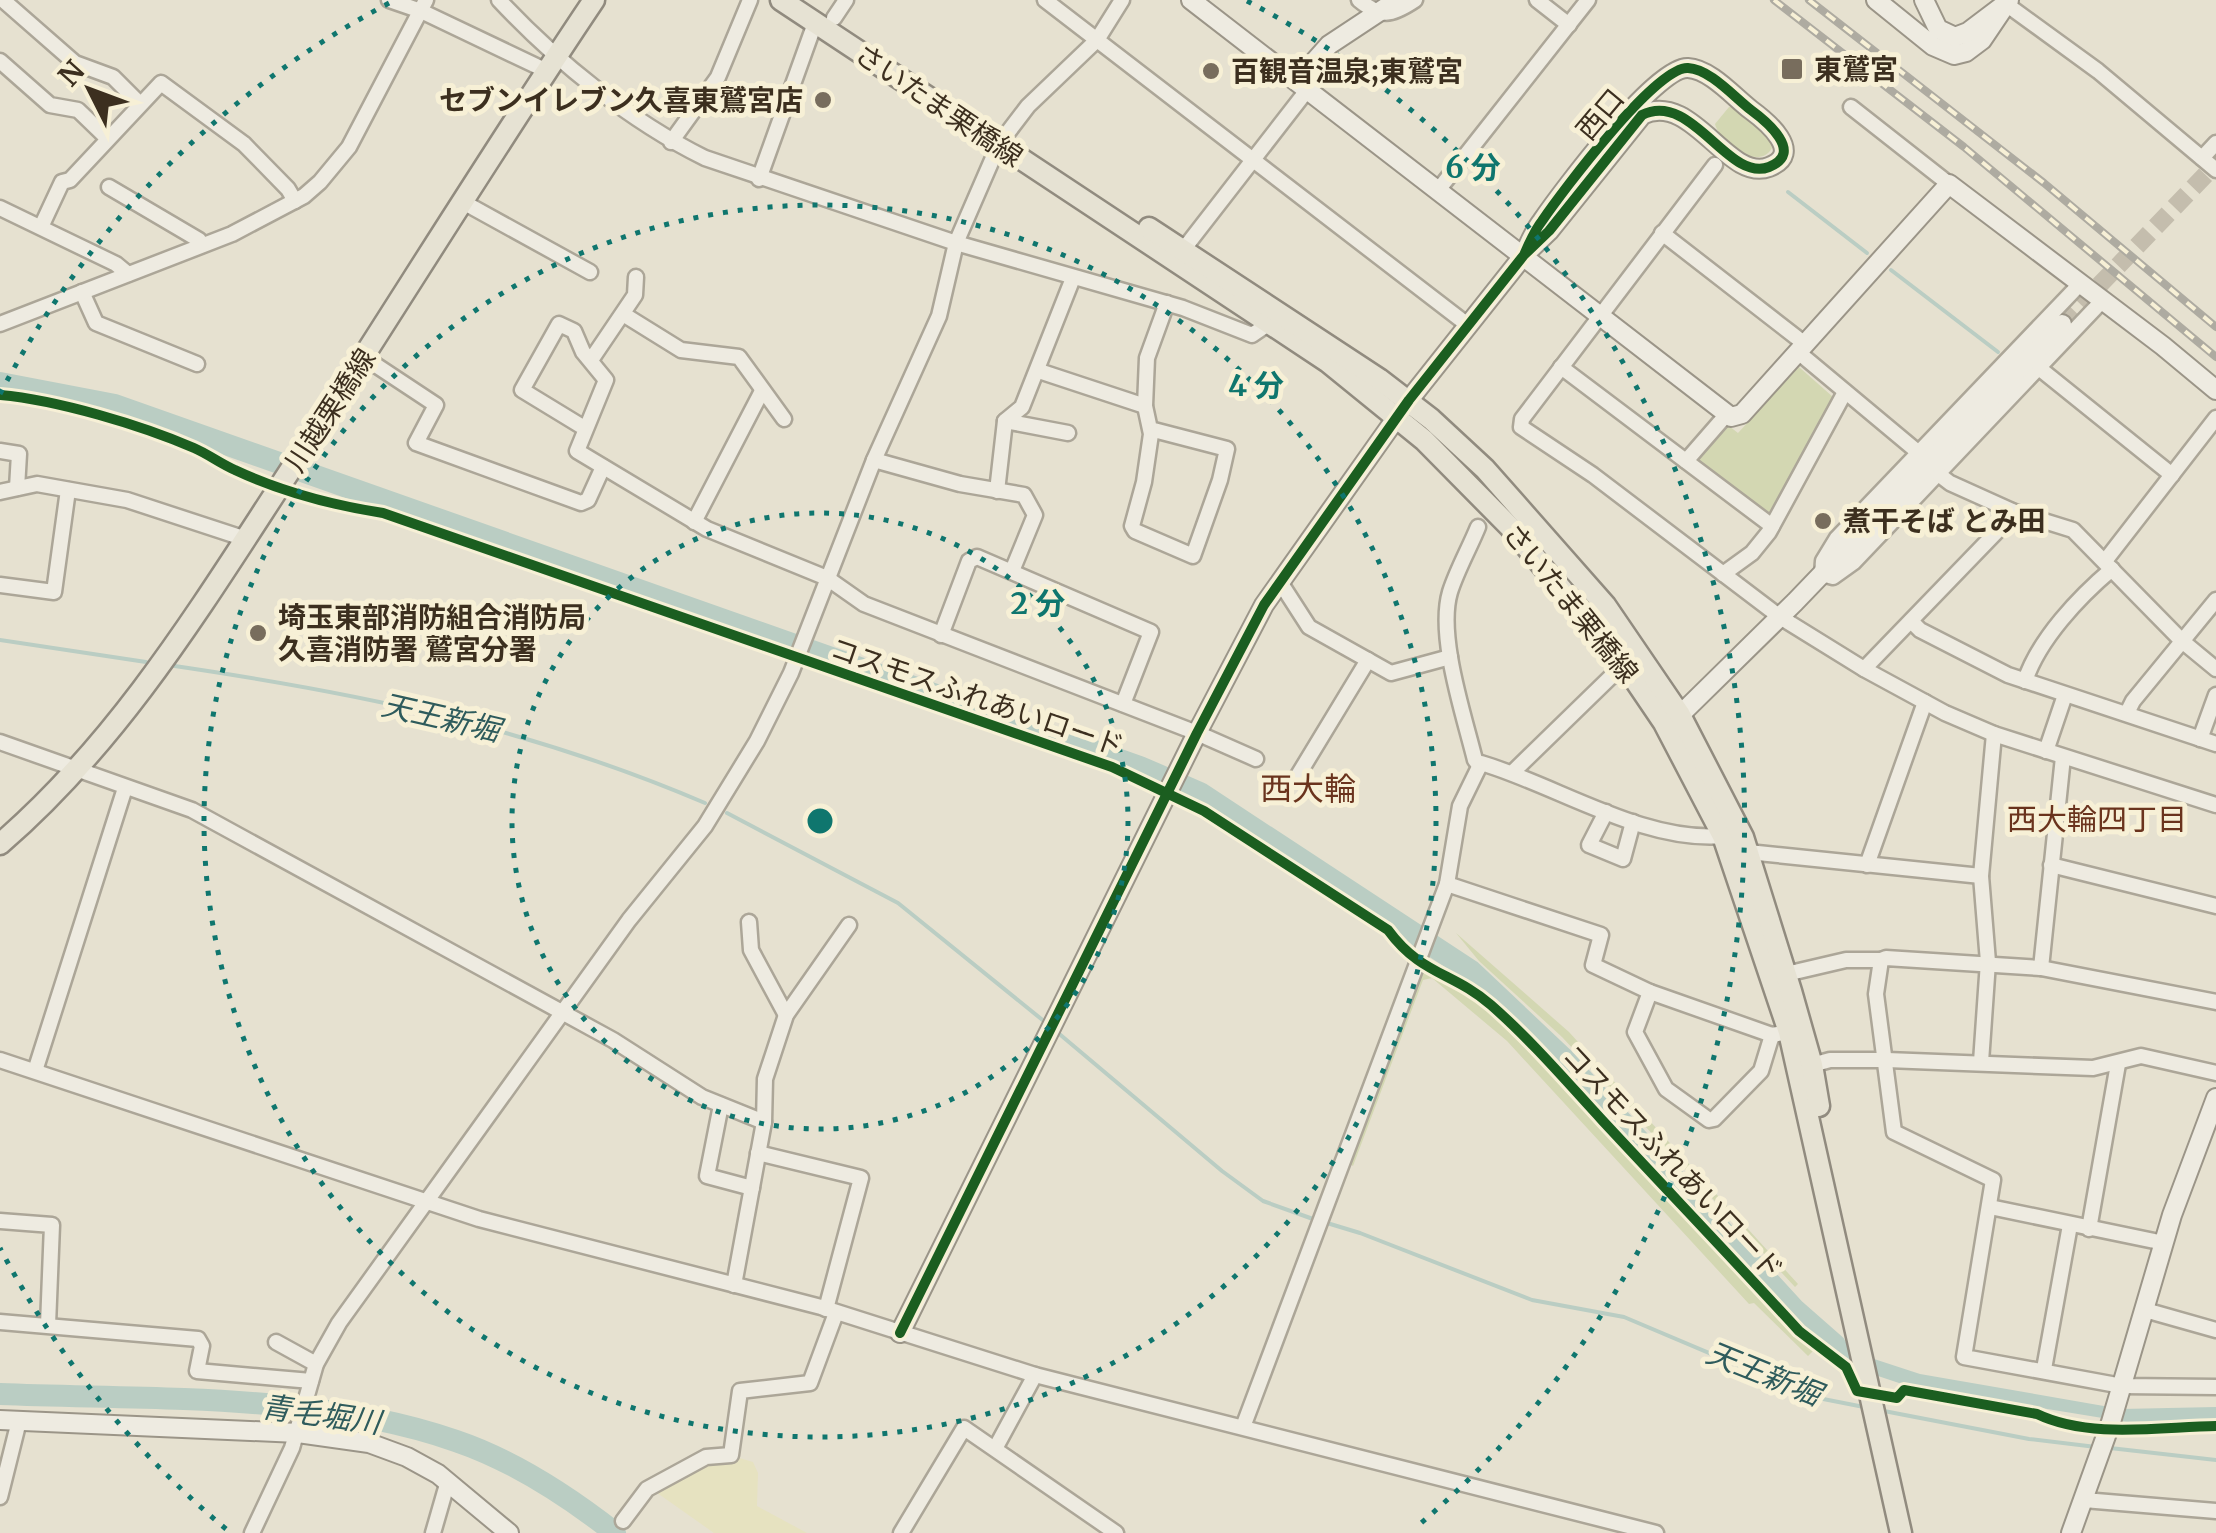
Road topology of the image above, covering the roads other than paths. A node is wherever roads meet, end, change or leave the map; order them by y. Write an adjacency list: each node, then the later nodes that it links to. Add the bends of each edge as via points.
1 (3, 0): 28 (street, via 75,63 112,78)
2 (389, 0): 20 (street)
3 (499, 0): 26 (street)
4 (594, 0): 26 (main road, 川越栗橋線)
5 (750, 0): 32 (street, via 718,77)
6 (780, 0): 22 (main road, さいたま栗橋線)
7 (806, 0): 22 (main road, さいたま栗橋線)
8 (846, 0): 22 (street)
9 (1045, 0): 24 (street)
10 (1122, 0): 24 (street)
11 (1191, 0): 27 (street)
12 (1359, 0): 21 (street)
13 (1398, 0): 21 (street)
14 (1415, 0): 21 (street, via 1391,14)
15 (1537, 0): 23 (street)
16 (1588, 0): 23 (street)
17 (1876, 0): 19 (street, via 1954,55 1982,40)
18 (1924, 0): 19 (street, via 1938,29 1955,37)
19 (2005, 1): 34 (street)
20 (423, 6): 26 (street); 42 (street, via 350,146)
21 (1378, 7): 27 (street, via 1329,45)
22 (825, 21): 31 (main road, さいたま栗橋線); 38 (street)
23 (1569, 25): 41 (street)
24 (1097, 40): 31 (street); 35 (street)
25 (0, 61): 30 (street, via 50,105 78,110)
26 (552, 63): 32 (street); 43 (main road, 川越栗橋線)
27 (1303, 85): 35 (street); 41 (street)
28 (140, 104): 30 (street); 42 (street, via 165,83 244,144)
29 (1850, 107): 39 (street)
30 (107, 138): 45 (street, via 62,182)
31 (1002, 138): 47 (street); 49 (main road, さいたま栗橋線); 62 (main road, さいたま栗橋線)
32 (671, 142): 38 (street)
33 (2216, 144): 34 (street)
34 (2202, 158): 37 (street)
35 (1252, 160): 49 (street); 64 (street)
36 (1715, 164): 46 (street)
37 (2216, 170)
38 (759, 178): 47 (street)
39 (1949, 184): 55 (street); 65 (street)
40 (108, 188): 48 (street)
41 (1438, 190): 50 (street)
42 (295, 201): 48 (street)
43 (463, 202): 51 (street); 66 (main road, 川越栗橋線)
44 (0, 208): 45 (street)
45 (41, 227): 52 (street)
46 (1662, 233): 60 (street); 65 (street)
47 (956, 243): 54 (street); 86 (street, via 939,316)
48 (202, 245): 52 (street)
49 (1184, 250): 76 (main road, さいたま栗橋線)
50 (1524, 255): 50 (street, 西口, via 1540,223 1635,104 1680,69 1710,78 1782,141 1776,162 1755,168 1670,111 1648,112); 60 (street); 64 (street)
51 (590, 272)
52 (128, 274): 56 (street)
53 (636, 278): 59 (street, via 635,296)
54 (1073, 278): 58 (street); 71 (street)
55 (2080, 284): 57 (street); 85 (street)
56 (82, 292): 61 (street); 68 (street, via 96,324)
57 (2102, 301): 70 (street); 72 (street)
58 (1167, 303): 62 (street, via 1252,335); 75 (street, via 1147,358)
59 (623, 314): 67 (street); 73 (street, via 680,350 739,357)
60 (1600, 314): 69 (street); 77 (street)
61 (0, 324)
62 (1268, 324): 76 (main road, さいたま栗橋線)
63 (2062, 324): 103 (street)
64 (1468, 326): 76 (street)
65 (1801, 348): 74 (street); 77 (street, via 1742,414)
66 (365, 358): 88 (street, via 436,405 416,443 581,503); 99 (main road, 川越栗橋線)
67 (591, 360): 81 (street, via 606,380); 81 (street, via 574,331 559,324 522,390)
68 (196, 364)
69 (1562, 366): 87 (street); 102 (street, via 1521,427)
70 (2039, 368): 89 (street); 90 (street)
71 (1039, 370): 75 (street); 80 (street, via 1022,407)
72 (2216, 390)
73 (762, 391): 79 (street); 96 (street)
74 (1845, 392): 85 (street); 97 (street)
75 (1144, 406): 82 (street)
76 (1403, 408): 105 (street); 114 (main road, さいたま栗橋線); 123 (main road, さいたま栗橋線, via 1485,469 1564,556 1637,648)
77 (1727, 414): 87 (street)
78 (2216, 418): 90 (street)
79 (784, 419)
80 (1005, 421): 83 (street); 93 (street)
81 (586, 428): 88 (street, via 577,450)
82 (1150, 429): 82 (street, via 1132,526 1193,556 1227,449)
83 (1068, 433)
84 (0, 451): 91 (street, via 19,454)
85 (1919, 453): 103 (street, via 1837,538)
86 (874, 460): 93 (street); 104 (street)
87 (1686, 461): 97 (street)
88 (603, 467): 96 (street)
89 (1938, 473): 95 (street); 103 (street, via 1854,562 1834,576)
90 (2172, 475): 100 (street)
91 (17, 488): 92 (street); 94 (street)
92 (68, 490): 99 (street, via 127,500); 106 (street, via 54,592)
93 (997, 491): 101 (street, via 1024,496 1035,516)
94 (0, 492)
95 (2012, 511): 100 (street, via 2068,527); 109 (street)
96 (694, 522): 104 (street)
97 (1772, 526): 102 (street, via 1759,546)
98 (1478, 528): 112 (street, via 1449,596)
99 (246, 539): 133 (main road, 川越栗橋線, via 159,670)
100 (2109, 565): 111 (street); 117 (street, via 2055,630)
101 (1012, 572): 110 (street, via 970,558); 121 (street, via 1151,632)
102 (1723, 574): 108 (street)
103 (1822, 574): 108 (street)
104 (826, 578): 110 (street, via 864,604); 156 (street, via 763,730 705,826)
105 (1280, 582): 113 (street, via 1308,626); 124 (street)
106 (0, 585)
107 (2216, 600): 111 (street)
108 (1780, 617): 115 (street); 123 (street)
109 (1911, 621): 115 (street); 117 (street)
110 (940, 635): 121 (street)
111 (2182, 641): 116 (street); 122 (street)
112 (1450, 657): 113 (street, via 1391,673); 132 (street)
113 (1368, 660): 135 (street)
114 (1624, 664): 123 (main road, さいたま栗橋線); 134 (street)
115 (1864, 669): 120 (street)
116 (2216, 669)
117 (2025, 681): 119 (street)
118 (2216, 694): 126 (street)
119 (2065, 695): 122 (street); 129 (street)
120 (1925, 702): 125 (street); 143 (street)
121 (1123, 704): 124 (street)
122 (2128, 714): 126 (street)
123 (1672, 719): 140 (main road, さいたま栗橋線); 142 (main road, さいたま栗橋線)
124 (1197, 733): 131 (street); 185 (street)
125 (1994, 734): 129 (street); 145 (street)
126 (2200, 739): 128 (street)
127 (0, 742): 133 (street)
128 (2216, 744)
129 (2046, 751): 130 (street)
130 (2063, 757): 137 (street); 144 (street)
131 (1256, 759)
132 (1480, 766): 134 (street); 146 (street, via 1460,806)
133 (75, 769): 136 (street); 141 (main road, 川越栗橋線)
134 (1513, 772): 138 (street)
135 (1297, 777)
136 (124, 788): 156 (street, via 192,810); 164 (street)
137 (2216, 805)
138 (1606, 812): 139 (street); 139 (street, via 1588,845 1622,859)
139 (1633, 822): 140 (street)
140 (1722, 836): 158 (main road, さいたま栗橋線)
141 (0, 844)
142 (1748, 852): 143 (street); 153 (main road, さいたま栗橋線)
143 (1867, 864): 145 (street)
144 (2052, 865): 147 (street); 152 (street)
145 (1981, 876): 151 (street)
146 (1447, 884): 154 (street, via 1601,934 1593,964); 195 (street)
147 (2216, 906)
148 (749, 922): 157 (street, via 751,950)
149 (849, 925): 157 (street)
150 (1880, 960): 151 (street); 153 (street, via 1831,962); 160 (street, via 1876,994)
151 (1988, 962): 152 (street); 161 (street)
152 (2042, 968): 155 (street)
153 (1786, 974): 163 (main road, さいたま栗橋線)
154 (1650, 992): 158 (street); 158 (street, via 1635,1032 1666,1089 1708,1120 1761,1070)
155 (2216, 1002)
156 (562, 1012): 167 (street); 172 (street)
157 (786, 1015): 168 (street, via 765,1079)
158 (1781, 1034): 184 (main road, さいたま栗橋線)
159 (0, 1060): 164 (street)
160 (1887, 1060): 161 (street); 163 (street); 173 (street, via 1894,1132 1993,1180)
161 (1982, 1062): 162 (street)
162 (2118, 1064): 165 (street, via 2141,1056); 176 (street)
163 (1812, 1065): 184 (main road, さいたま栗橋線)
164 (35, 1071): 172 (street)
165 (2216, 1073)
166 (2216, 1098): 169 (street)
167 (721, 1105): 168 (street); 171 (street, via 708,1176)
168 (764, 1122): 170 (street)
169 (2210, 1133): 177 (street)
170 (758, 1153): 171 (street); 180 (street, via 861,1178)
171 (752, 1188): 178 (street)
172 (426, 1202): 178 (street); 187 (street)
173 (1990, 1207): 175 (street); 188 (street, via 1964,1357)
174 (0, 1220): 182 (street, via 52,1225)
175 (2070, 1225): 176 (street); 188 (street)
176 (2089, 1229): 177 (street)
177 (2164, 1243): 179 (street)
178 (734, 1285): 180 (street)
179 (2145, 1310): 183 (street); 190 (street)
180 (831, 1311): 185 (street); 202 (street, via 810,1383 740,1390 731,1456 706,1457 647,1490)
181 (0, 1322): 182 (street)
182 (48, 1325): 191 (street, via 198,1339 197,1371)
183 (2216, 1330)
184 (1864, 1332): 194 (main road, さいたま栗橋線)
185 (900, 1333): 189 (street)
186 (276, 1342): 187 (street)
187 (316, 1364): 191 (street)
188 (2044, 1370): 190 (street)
189 (1035, 1375): 195 (street); 197 (street)
190 (2122, 1386): 192 (street); 200 (street)
191 (310, 1387): 196 (street)
192 (2216, 1387)
193 (9, 1420): 196 (street); 199 (street)
194 (1884, 1422): 209 (main road, さいたま栗橋線); 210 (main road, さいたま栗橋線)
195 (1243, 1426): 208 (street)
196 (299, 1428): 198 (street, via 408,1457); 203 (street)
197 (996, 1447): 206 (street, via 964,1428); 207 (street)
198 (448, 1482): 204 (street); 205 (street)
199 (0, 1497)
200 (2084, 1500): 201 (street); 211 (street)
201 (2216, 1511)
202 (624, 1521)
203 (252, 1533)
204 (433, 1533)
205 (509, 1533)
206 (902, 1533)
207 (1116, 1533)
208 (1656, 1533)
209 (1901, 1533)
210 (1915, 1533)
211 (2071, 1533)

